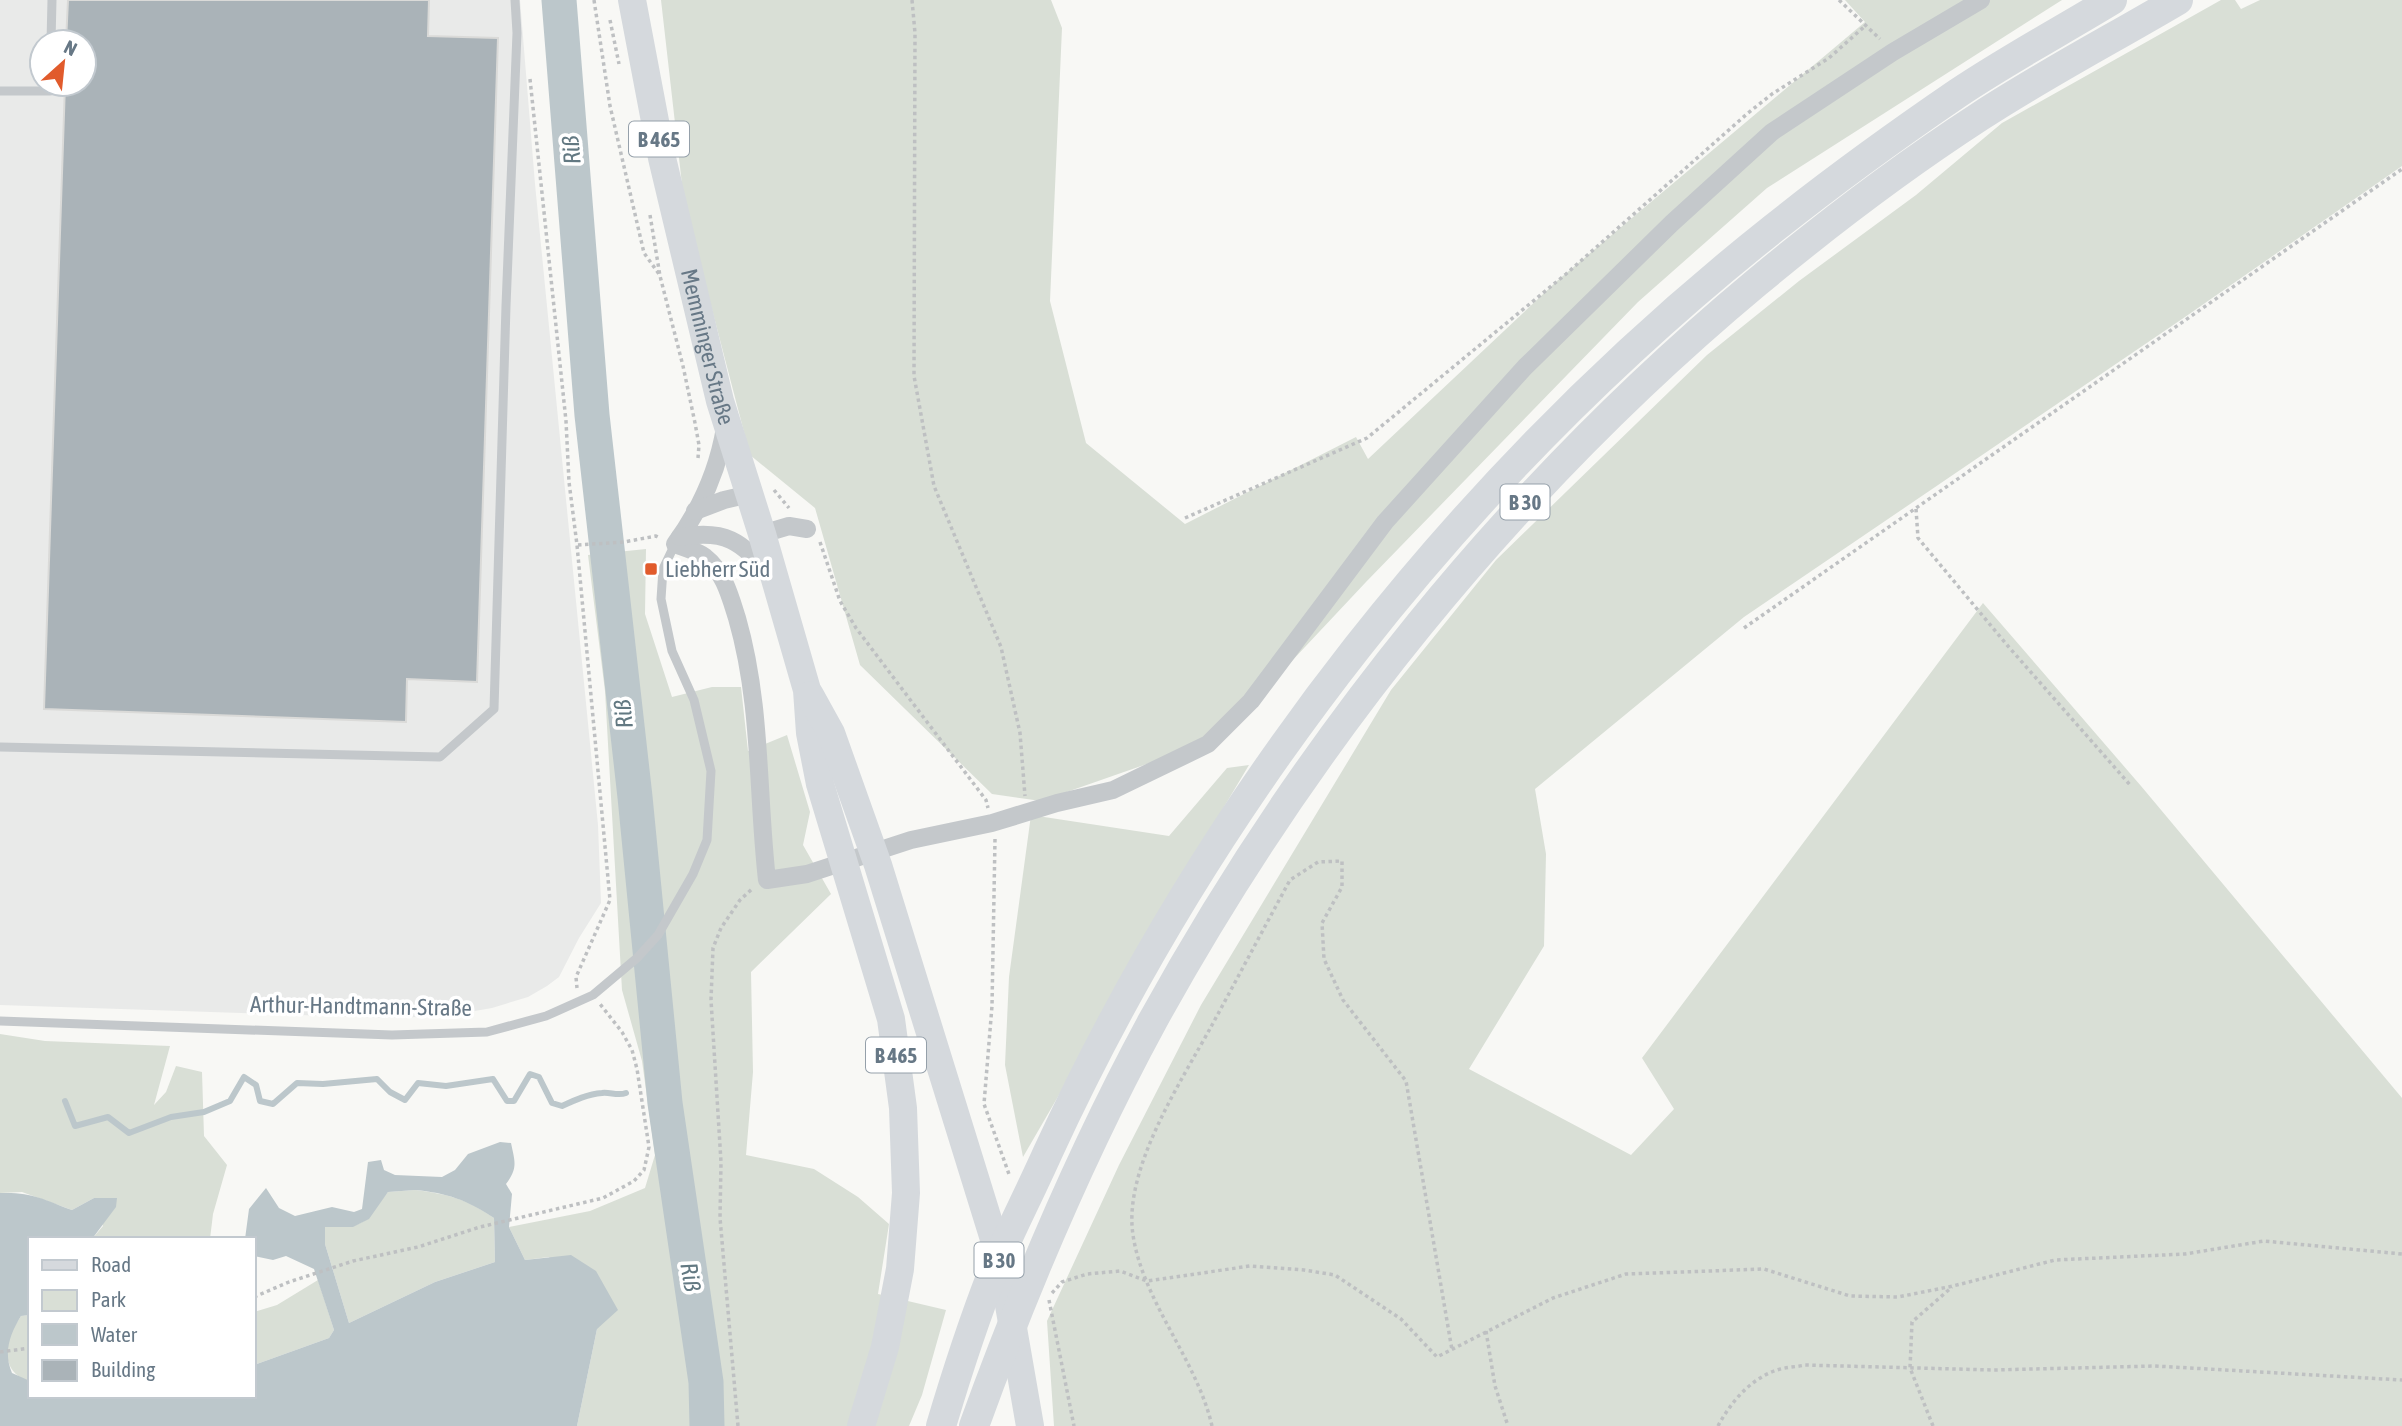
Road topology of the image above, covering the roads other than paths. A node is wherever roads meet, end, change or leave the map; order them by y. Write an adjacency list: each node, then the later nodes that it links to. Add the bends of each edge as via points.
1 (52, 0): 7 (lane)
2 (515, 0): 18 (lane, via 494,709 440,757)
3 (632, 0): 10 (main road, Memminger Straße / B 465, via 662,158)
4 (1981, 0): 15 (street, via 1772,132 1672,223 1525,367 1385,522 1251,701 1208,744 1113,790 911,840 807,874 767,880 757,717 745,647 728,587 704,556)
5 (2112, 0): 20 (highway, B 30, via 1961,91 1772,229 1625,357 1445,542 1275,757 1143,966 1100,1045 996,1265)
6 (2178, 0): 21 (highway, B 30, via 1980,116 1755,283 1584,441 1447,592 1385,668 1254,852 1151,1025 1105,1114 1027,1287)
7 (51, 28)
8 (0, 91): 9 (lane)
9 (28, 91)
10 (726, 423): 11 (main road, Memminger Straße / B 465); 12 (street, Arthur-Handtmann-Straße, via 714,472)
11 (750, 495): 12 (street); 14 (main road, Memminger Straße / B 465)
12 (695, 511): 15 (street, Arthur-Handtmann-Straße)
13 (807, 528): 14 (street, via 789,526)
14 (762, 534): 16 (main road, Memminger Straße / B 465)
15 (678, 541): 16 (street, via 715,534 733,539); 19 (lane, Arthur-Handtmann-Straße, via 663,569 662,599 672,651 694,700 711,771 707,839 658,935 593,995 546,1016 486,1032 392,1035)
16 (776, 581): 17 (main road, Memminger Straße / B 465)
17 (807, 690): 22 (main road, B 465, via 820,784 891,1018 903,1108 906,1193 900,1269 885,1348); 25 (main road, B 465, via 831,733 878,866 1002,1265)
18 (0, 747)
19 (0, 1021)
20 (953, 1386): 23 (highway); 24 (highway, B 30)
21 (978, 1418)
22 (861, 1426)
23 (934, 1426)
24 (941, 1426)
25 (1030, 1426)

